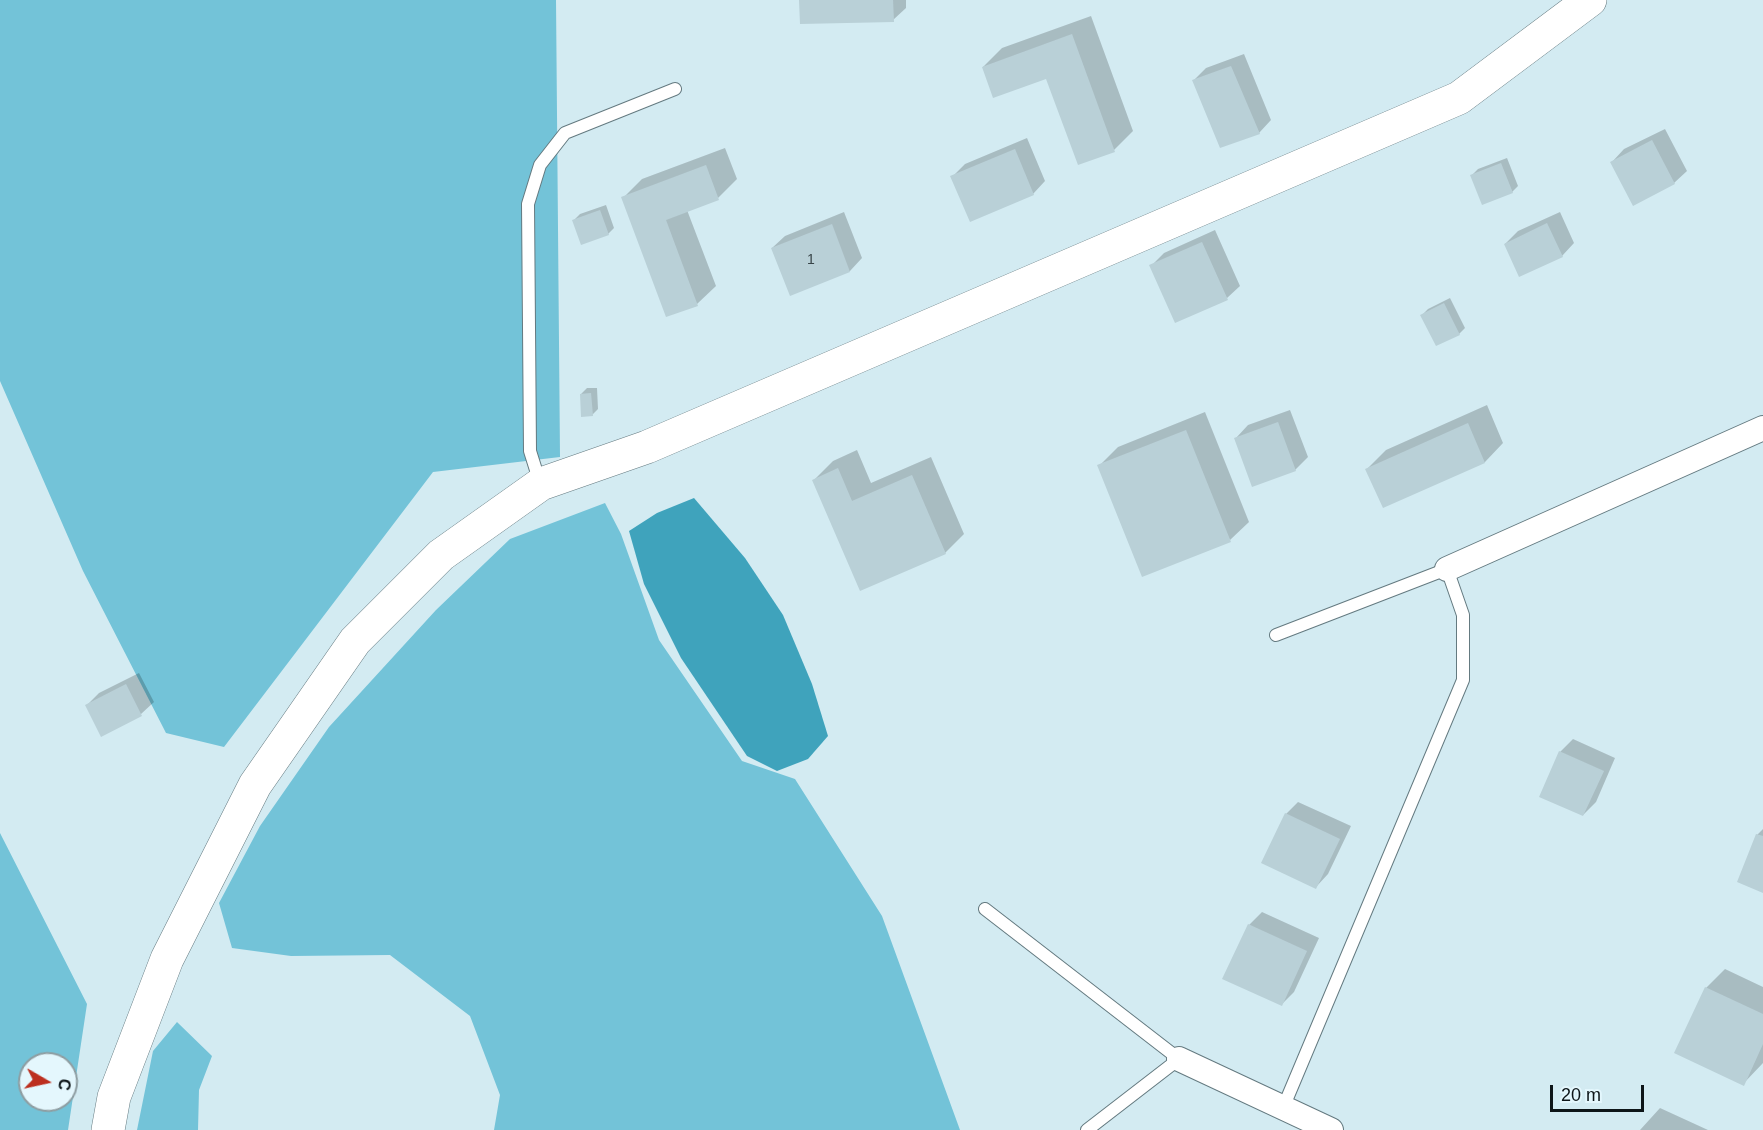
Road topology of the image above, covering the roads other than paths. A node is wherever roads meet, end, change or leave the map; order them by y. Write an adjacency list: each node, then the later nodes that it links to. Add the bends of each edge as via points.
1 (1590, 0): 4 (street, via 1459,98 647,447)
2 (675, 89): 4 (lane, via 565,133 540,165 528,204 530,451)
3 (1763, 428): 5 (street)
4 (540, 484): 10 (street, via 441,555 355,641 255,786 167,959 114,1097)
5 (1447, 569): 6 (lane); 9 (lane, via 1463,615 1463,680)
6 (1276, 635)
7 (985, 909): 8 (lane)
8 (1179, 1059): 9 (street); 11 (lane)
9 (1283, 1108): 12 (street)
10 (108, 1130)
11 (1088, 1130)
12 (1331, 1130)

